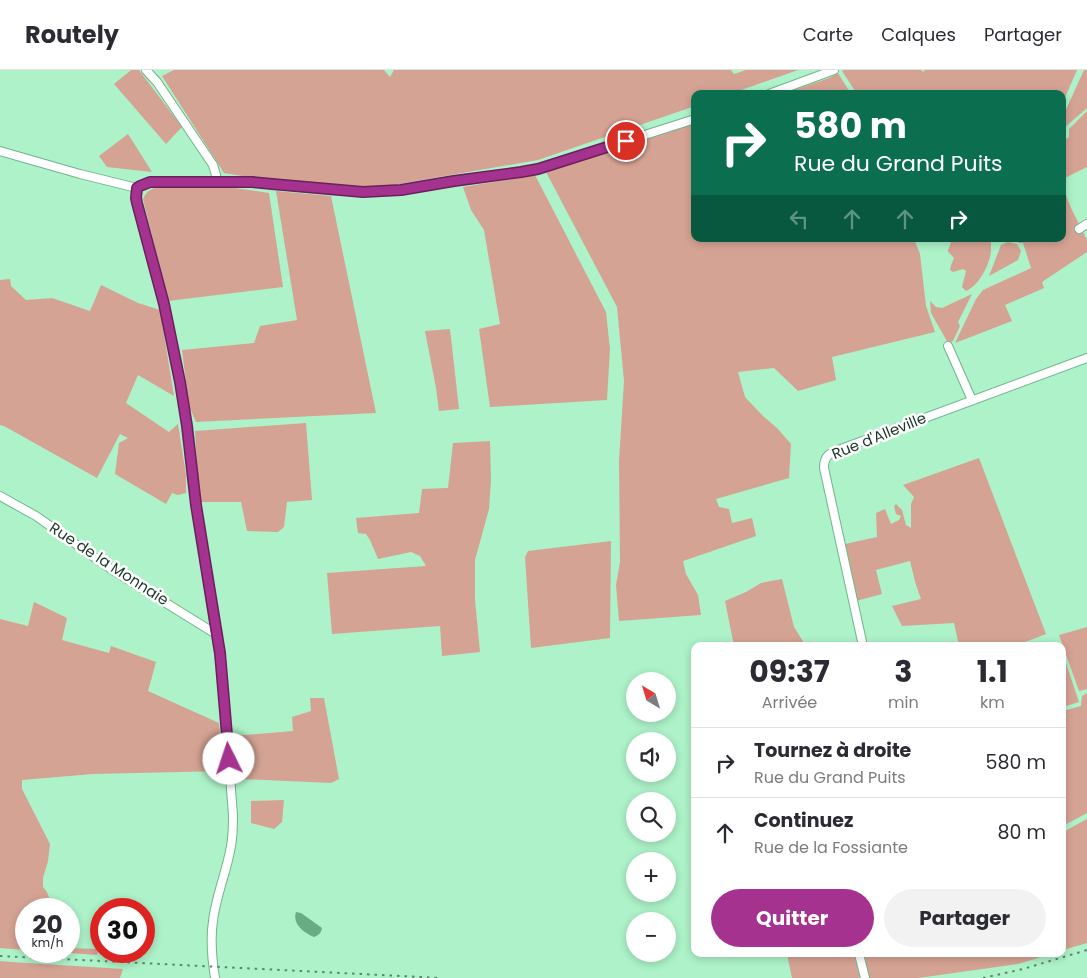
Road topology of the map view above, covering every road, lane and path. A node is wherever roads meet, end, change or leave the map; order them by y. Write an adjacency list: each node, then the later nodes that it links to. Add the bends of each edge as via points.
1 (146, 70): 6 (street, via 213,165)
2 (834, 70): 3 (street)
3 (779, 90)
4 (691, 120): 6 (street, via 538,169 401,190 363,192)
5 (0, 151): 7 (street)
6 (217, 182): 7 (street, via 150,182)
7 (137, 188): 14 (street, via 137,203 164,304 180,382)
8 (1087, 224): 9 (street)
9 (1079, 229)
10 (948, 346): 12 (street)
11 (1087, 358): 12 (street, Rue d'Alleville)
12 (972, 400): 15 (street, Rue d'Alleville, via 841,449 824,461)
13 (0, 496): 14 (street, Rue de la Monnaie, via 36,516 111,569)
14 (216, 634): 17 (street, via 233,816 232,845 212,921)
15 (862, 642)
16 (860, 957): 18 (street)
17 (215, 978)
18 (865, 978)

